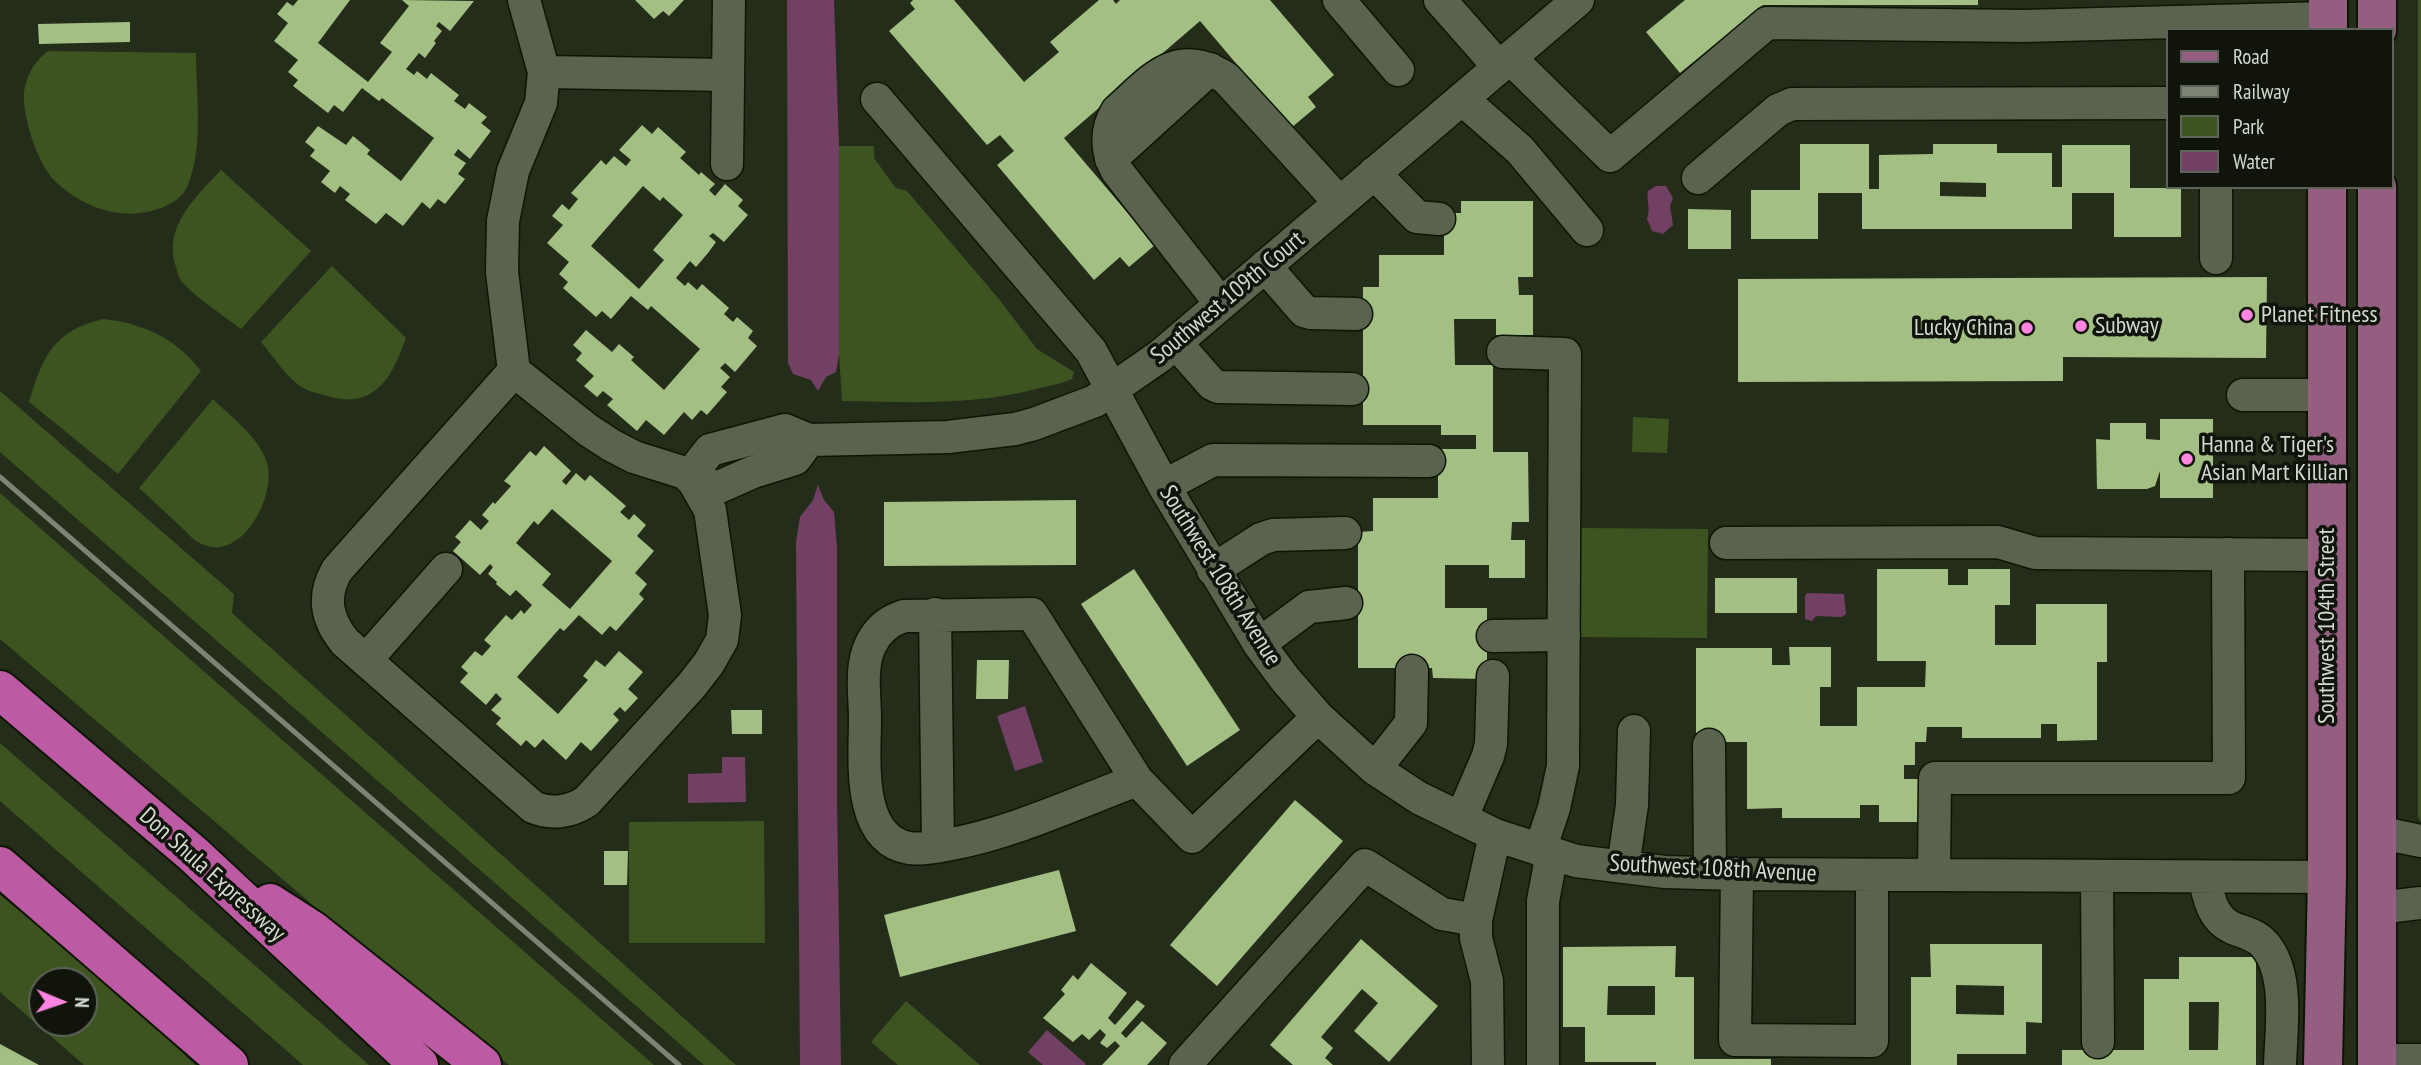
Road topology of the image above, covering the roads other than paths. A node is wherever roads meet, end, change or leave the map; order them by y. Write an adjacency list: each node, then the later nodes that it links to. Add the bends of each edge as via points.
1 (524, 0): 14 (street)
2 (729, 0): 15 (street)
3 (1339, 0): 13 (street)
4 (1440, 0): 12 (street)
5 (1578, 0): 12 (street, Southwest 109th Court)
6 (2377, 0): 11 (main road)
7 (2245, 10): 8 (street); 10 (street)
8 (2144, 12): 9 (street)
9 (2023, 13): 12 (street, via 1767,23 1609,156)
10 (2328, 16)
11 (2377, 28)
12 (1505, 62): 17 (street, Southwest 109th Court)
13 (1398, 69)
14 (544, 72): 15 (street); 34 (street, via 541,103 513,171 503,221 502,272)
15 (728, 75): 19 (street)
16 (877, 99): 36 (street, Southwest 108th Avenue, via 1091,351)
17 (1462, 99): 20 (street, Southwest 109th Court); 27 (street, via 1520,150)
18 (2166, 103): 21 (street, via 1792,104 1778,110)
19 (727, 164)
20 (1374, 173): 25 (street, Southwest 109th Court); 26 (street, via 1416,217)
21 (1698, 178)
22 (2216, 189): 28 (street)
23 (2327, 189): 38 (main road, Southwest 104th Street)
24 (2377, 189): 39 (main road, Southwest 104th Street)
25 (1340, 203): 29 (street, Southwest 109th Court); 30 (street, via 1226,78 1189,64 1165,70 1117,111 1108,132 1111,159)
26 (1439, 219)
27 (1587, 230)
28 (2217, 258)
29 (1265, 266): 30 (street, Southwest 109th Court); 31 (street, via 1304,311)
30 (1220, 304): 32 (street, Southwest 109th Court)
31 (1356, 314)
32 (1175, 343): 35 (street, via 1218,387); 36 (street, Southwest 109th Court)
33 (1503, 352): 51 (street, via 1565,354)
34 (514, 371): 41 (street, via 599,438 634,457 685,473); 54 (street, via 332,578 327,608 334,628)
35 (1352, 389)
36 (1113, 390): 41 (street, Southwest 109th Court, via 1072,411 1015,429 948,437 809,440 785,430 710,450 699,464); 42 (street, Southwest 108th Avenue)
37 (2243, 395): 38 (street)
38 (2326, 395): 39 (main road); 46 (main road, Southwest 104th Street)
39 (2378, 395): 64 (main road, Southwest 104th Street)
40 (1429, 461): 42 (street, via 1213,460)
41 (694, 482): 54 (street, via 710,510 725,615 722,640 674,707 582,805 554,811 533,807)
42 (1164, 486): 48 (street, Southwest 108th Avenue)
43 (1345, 533): 48 (street, via 1273,535)
44 (1726, 542): 45 (street, via 1998,542 2035,553)
45 (2228, 554): 46 (street); 74 (street, via 2229,778 1935,778)
46 (2328, 555): 77 (main road, Southwest 104th Street)
47 (446, 569): 54 (street)
48 (1213, 570): 53 (street, Southwest 108th Avenue)
49 (1346, 603): 53 (street, via 1309,607)
50 (935, 614): 62 (street, via 1032,614); 67 (street); 67 (street, via 891,620 870,646 864,664 865,783 869,806 883,833 906,848)
51 (1564, 635): 52 (street); 68 (street, via 1563,766)
52 (1493, 636)
53 (1259, 644): 58 (street, Southwest 108th Avenue)
54 (366, 660)
55 (1412, 671): 61 (street, via 1411,723)
56 (1493, 676): 63 (street, via 1491,744)
57 (0, 691): 69 (highway, Don Shula Expressway)
58 (1318, 717): 61 (street, Southwest 108th Avenue); 62 (street, via 1192,837)
59 (1634, 731): 71 (street, via 1632,805)
60 (1709, 745): 72 (street)
61 (1375, 769): 63 (street, Southwest 108th Avenue)
62 (1137, 780): 67 (street, via 985,836)
63 (1461, 818): 65 (street, Southwest 108th Avenue)
64 (2377, 832): 66 (street); 79 (main road, Southwest 104th Street)
65 (1495, 835): 68 (street, Southwest 108th Avenue); 80 (street)
66 (2421, 841)
67 (938, 846)
68 (1546, 852): 71 (street, Southwest 108th Avenue); 89 (street)
69 (192, 854): 85 (highway, Don Shula Expressway); 86 (highway, via 313,930)
70 (0, 866): 83 (highway)
71 (1623, 867): 72 (street, Southwest 108th Avenue)
72 (1723, 874): 73 (street, Southwest 108th Avenue); 73 (street, via 1735,971 1735,1040 1872,1041)
73 (1872, 875): 74 (street, Southwest 108th Avenue)
74 (1934, 875): 75 (street, Southwest 108th Avenue)
75 (2097, 876): 76 (street, Southwest 108th Avenue); 81 (street)
76 (2204, 877): 77 (street, Southwest 108th Avenue); 90 (street, via 2216,916 2261,941 2276,966)
77 (2327, 877): 91 (main road, Southwest 104th Street)
78 (2421, 903): 79 (street)
79 (2378, 908): 84 (main road, Southwest 104th Street)
80 (1476, 920): 87 (street, via 1442,914 1366,865); 88 (street, via 1487,981)
81 (2098, 1042)
82 (2421, 1060): 84 (street)
83 (224, 1062)
84 (2377, 1063)
85 (419, 1065)
86 (482, 1065)
87 (1185, 1065)
88 (1488, 1065)
89 (1543, 1065)
90 (2280, 1065)
91 (2323, 1065)

